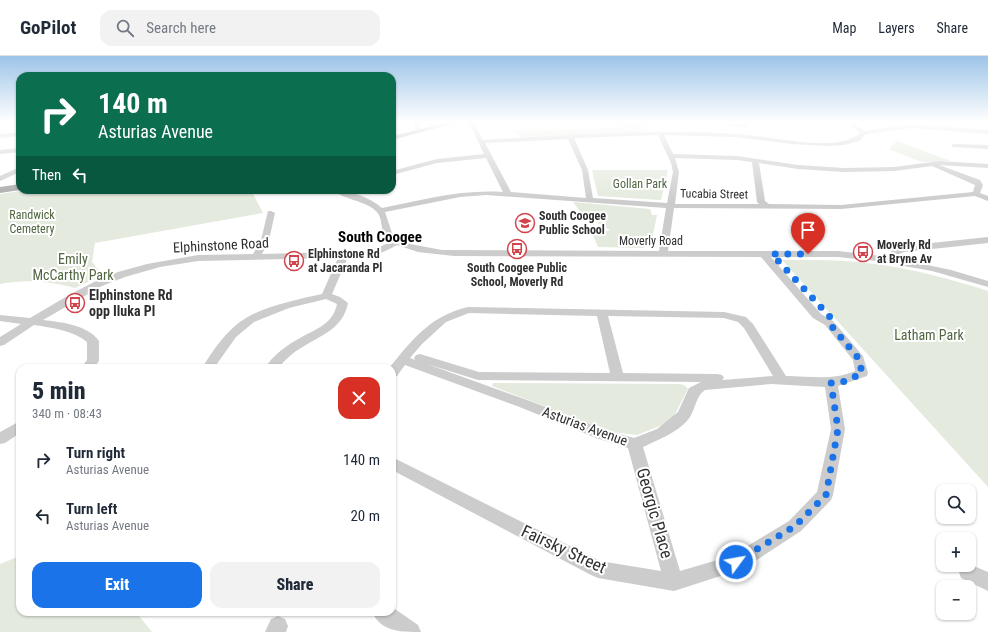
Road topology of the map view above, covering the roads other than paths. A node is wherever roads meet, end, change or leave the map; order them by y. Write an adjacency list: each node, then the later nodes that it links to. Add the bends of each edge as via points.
1 (484, 149): 6 (street)
2 (575, 149): 20 (street, via 585,170)
3 (667, 149): 7 (street)
4 (16, 150): 5 (street)
5 (0, 152)
6 (488, 156): 12 (street, via 438,161); 17 (street)
7 (670, 156): 8 (street); 21 (street, via 676,172)
8 (754, 160): 9 (street, via 814,168 856,170 894,169); 22 (street, via 761,202)
9 (930, 164): 10 (street); 18 (street, via 977,182 979,185)
10 (988, 166)
11 (16, 172): 13 (street)
12 (396, 172)
13 (0, 179)
14 (16, 188): 15 (main road)
15 (0, 190)
16 (351, 194): 23 (street, via 371,204)
17 (508, 194): 20 (street, Tucabia Street); 23 (street, Tucabia Street, via 460,195)
18 (976, 194): 19 (street); 22 (street, Tucabia Street, via 850,206)
19 (988, 199)
20 (590, 200): 21 (street, Tucabia Street)
21 (671, 205): 22 (street, Tucabia Street); 29 (street)
22 (766, 206)
23 (380, 212): 26 (street, Moverly Road, via 388,234)
24 (271, 214): 32 (street, via 265,240)
25 (988, 240): 33 (street, via 903,249 894,254)
26 (397, 241): 27 (street, Moverly Road); 28 (street, Elphinstone Road)
27 (408, 246): 28 (street, Elphinstone Road, via 385,255); 29 (street, Moverly Road, via 455,253)
28 (368, 254): 31 (street, Elphinstone Road)
29 (663, 254): 30 (street, Moverly Road)
30 (768, 254): 33 (street, Moverly Road, via 838,254); 47 (street, Asturias Avenue, via 817,316 829,323 859,359 862,373 847,381)
31 (344, 255): 32 (street, Elphinstone Road); 35 (street)
32 (256, 256): 38 (street, Elphinstone Road, via 192,259 143,268 87,289)
33 (895, 261): 34 (street, Moverly Road)
34 (988, 284)
35 (326, 296): 42 (street, via 260,314 232,335); 43 (street, via 343,303 338,320 285,353)
36 (602, 313): 40 (street, via 468,310 442,320); 45 (street); 46 (street, via 733,316 742,319 749,326)
37 (0, 318): 38 (street)
38 (32, 322): 39 (street, Elphinstone Road); 41 (street, via 79,330 90,337 93,341 93,361)
39 (0, 342)
40 (405, 357): 44 (street); 45 (street, Asturias Avenue, via 478,376); 50 (street, Asturias Avenue, via 601,434)
41 (90, 364)
42 (211, 364)
43 (275, 364)
44 (396, 368)
45 (618, 378): 46 (street, Asturias Avenue)
46 (778, 380): 47 (street, Asturias Avenue); 50 (street, Asturias Avenue, via 702,386 694,391 684,414 662,433)
47 (831, 383): 53 (street, Fairsky Street, via 838,429 826,495 795,526 736,562)
48 (16, 429): 49 (street)
49 (0, 439)
50 (635, 444): 53 (street, Georgic Place)
51 (396, 465): 53 (street, Fairsky Street, via 598,569)
52 (968, 572): 54 (street)
53 (674, 582)
54 (988, 582)
55 (388, 616): 56 (street)
56 (411, 632)

